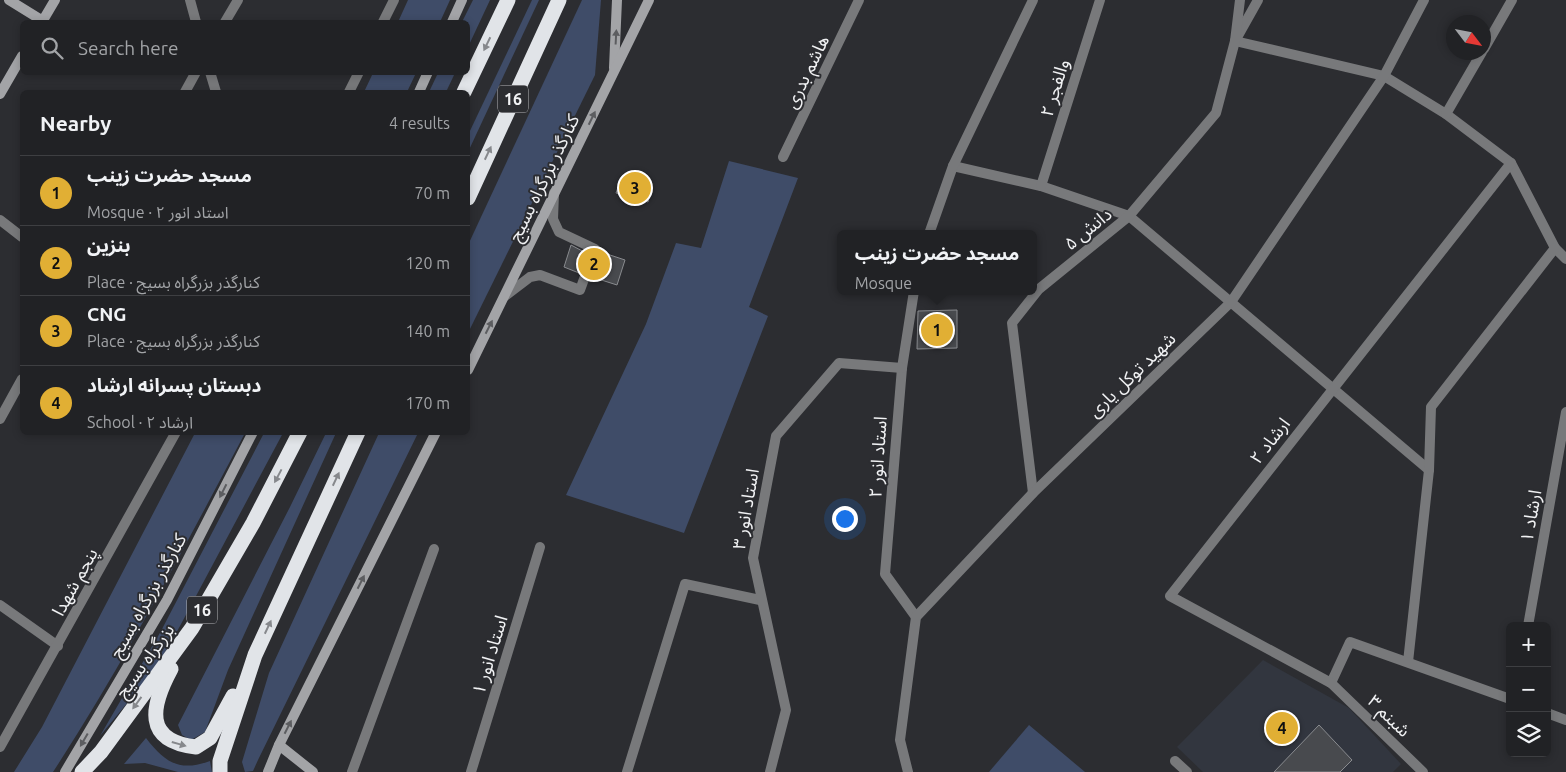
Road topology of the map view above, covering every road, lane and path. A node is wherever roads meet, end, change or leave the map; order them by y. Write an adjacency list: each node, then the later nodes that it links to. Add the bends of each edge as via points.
1 (9, 0): 18 (street)
2 (55, 0): 19 (street)
3 (190, 0): 20 (street)
4 (238, 0): 21 (street)
5 (394, 0): 22 (street)
6 (462, 0): 23 (street)
7 (508, 0): 38 (highway, one-way to 38)
8 (560, 0): 46 (highway, 16, one-way to 8)
9 (617, 0): 28 (street, one-way to 9)
10 (649, 0): 28 (street, کنارگذر بزرگراه بسیج)
11 (859, 0): 41 (street, هاشم بدری)
12 (1033, 0): 43 (street)
13 (1100, 0): 44 (street, والفجر ۲)
14 (1240, 0): 25 (street, دانش ۵)
15 (1258, 0): 25 (street)
16 (1424, 0): 33 (street, شهید توکل یاری)
17 (1512, 0): 24 (street)
18 (39, 20)
19 (43, 20)
20 (195, 20)
21 (226, 20)
22 (384, 20)
23 (453, 20)
24 (1491, 37)
25 (1235, 41): 33 (street); 47 (street, دانش ۵, via 1216,113)
26 (20, 59): 39 (street)
27 (1477, 60): 40 (street)
28 (614, 74): 45 (street, کنارگذر بزرگراه بسیج, one-way to 28)
29 (194, 75): 34 (street)
30 (211, 75): 35 (street)
31 (358, 75): 36 (street)
32 (427, 75): 37 (street)
33 (1384, 76): 40 (street); 57 (street, شهید توکل یاری)
34 (186, 90)
35 (215, 90)
36 (350, 90)
37 (420, 90)
38 (465, 90)
39 (0, 94)
40 (1446, 114): 42 (street)
41 (783, 157)
42 (1511, 163): 51 (street); 61 (street, ارشاد ۲)
43 (952, 166): 44 (street); 49 (street)
44 (1042, 186): 47 (street)
45 (554, 193): 56 (street, کنارگذر بزرگراه بسیج); 56 (street, via 553,219 559,232 595,249 580,290 540,275 530,277)
46 (470, 194)
47 (1129, 216): 53 (street, دانش ۵); 57 (street)
48 (0, 220): 50 (street)
49 (930, 230)
50 (20, 235)
51 (1555, 248): 52 (street); 69 (street, via 1432,407)
52 (1566, 259)
53 (1037, 287)
54 (913, 295): 59 (street, استاد انور ۲)
55 (1031, 295): 70 (street, دانش ۵, via 1012,323)
56 (505, 296): 58 (street, کنارگذر بزرگراه بسیج, one-way to 56)
57 (1232, 302): 61 (street); 70 (street, شهید توکل یاری)
58 (470, 366)
59 (902, 368): 73 (street, استاد انور ۳, via 839,363 776,436 753,558); 75 (street, استاد انور ۲, via 886,574)
60 (20, 382): 63 (street)
61 (1333, 388): 69 (street); 81 (street, ارشاد ۲, via 1170,596)
62 (1566, 412): 76 (street, ارشاد ۱)
63 (0, 419)
64 (174, 435): 78 (street, پنجم شهدا)
65 (252, 435): 90 (street, کنارگذر بزرگراه بسیج, one-way to 90, via 167,600)
66 (298, 435): 77 (highway, بزرگراه بسیج / 16, one-way to 77, via 253,523)
67 (357, 435): 79 (highway, one-way to 67)
68 (434, 435): 85 (street, one-way to 68)
69 (1429, 470): 80 (street)
70 (1033, 493): 75 (street, شهید توکل یاری)
71 (540, 547): 95 (street, استاد انور ۱)
72 (434, 550): 94 (street)
73 (760, 600): 96 (street, via 686,584); 97 (street, استاد انور ۳, via 786,710)
74 (0, 605): 78 (street)
75 (916, 617): 98 (street, via 900,740)
76 (1529, 622)
77 (192, 628): 79 (highway, one-way to 79, via 155,707 160,732 181,746 196,747 210,738); 91 (highway, بزرگراه بسیج / 16, one-way to 91, via 102,752)
78 (58, 646): 86 (street, پنجم شهدا)
79 (255, 655): 92 (highway, via 220,760)
80 (1408, 662): 81 (street, via 1350,642); 82 (street)
81 (1332, 682): 88 (street, شبنم ۳)
82 (1506, 698)
83 (1551, 714): 84 (street)
84 (1566, 720)
85 (279, 745): 89 (street); 93 (street)
86 (0, 747)
87 (1175, 762): 99 (street)
88 (1417, 770)
89 (309, 771)
90 (65, 772)
91 (82, 772)
92 (220, 772)
93 (268, 772)
94 (352, 772)
95 (471, 772)
96 (627, 772)
97 (770, 772)
98 (908, 772)
99 (1187, 772)

